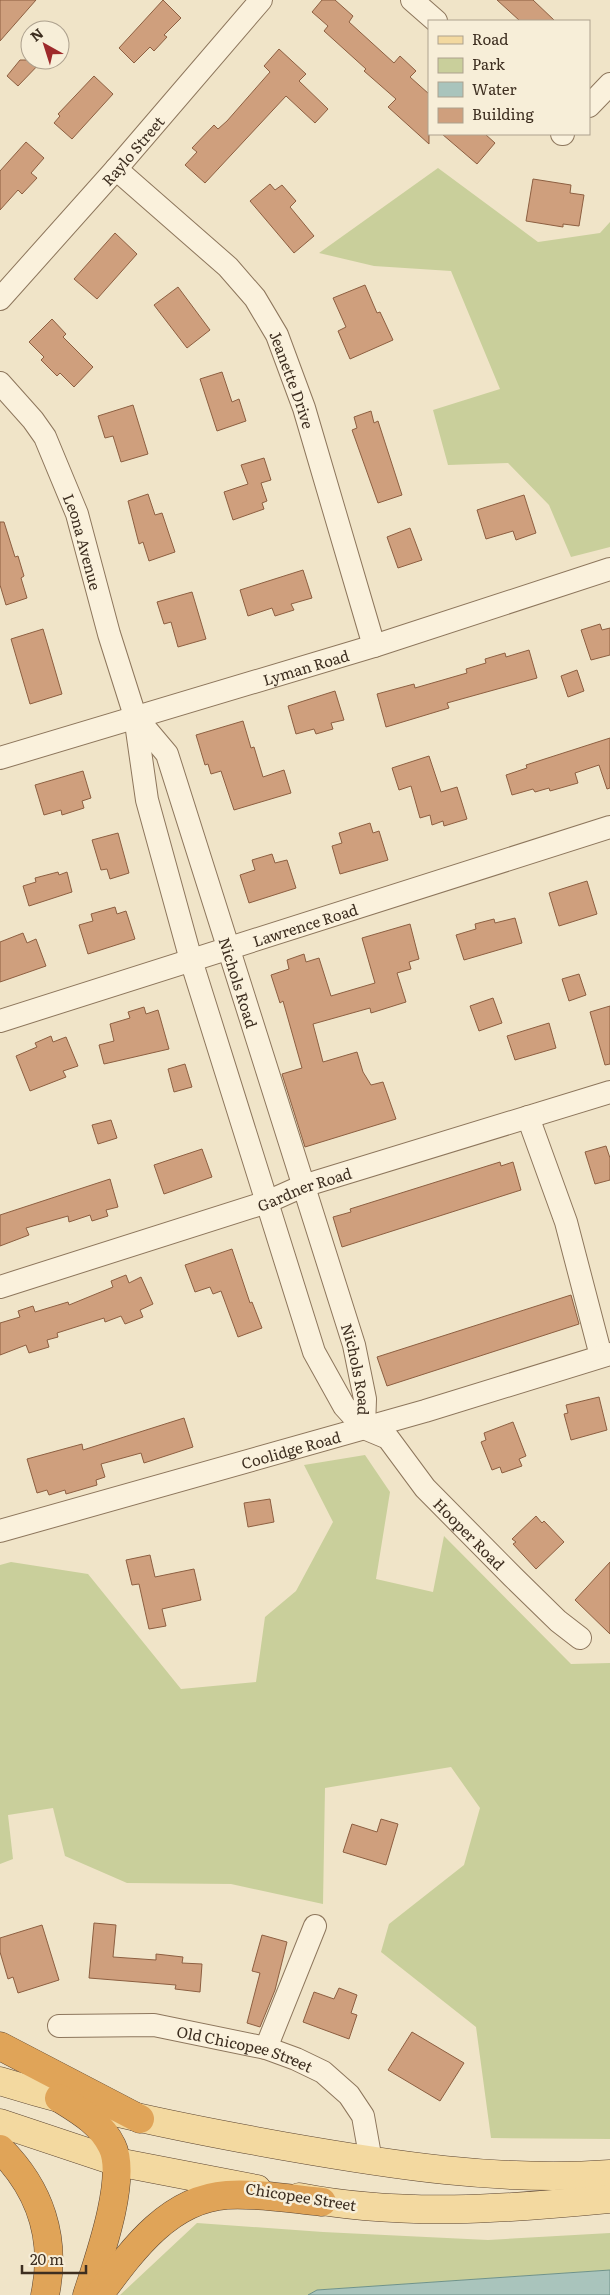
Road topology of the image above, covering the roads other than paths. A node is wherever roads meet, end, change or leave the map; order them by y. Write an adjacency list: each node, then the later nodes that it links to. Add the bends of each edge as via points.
1 (412, 0): 3 (street)
2 (249, 4): 6 (street, Raylo Street)
3 (435, 20)
4 (610, 84): 5 (street)
5 (590, 105)
6 (116, 169): 7 (street, Raylo Street); 10 (street, Jeanette Drive, via 228,267 255,298 278,335 304,408)
7 (0, 299)
8 (0, 383): 11 (street, Leona Avenue, via 39,428 54,457 76,514)
9 (610, 569): 10 (street, Lyman Road)
10 (374, 646): 11 (street, Lyman Road)
11 (135, 716): 12 (street, Lyman Road); 14 (street, Nichols Road, via 167,754); 15 (street, Nichols Road, via 147,800)
12 (0, 758)
13 (610, 827): 14 (street, Lawrence Road)
14 (228, 948): 15 (street, Lawrence Road); 19 (street, Nichols Road)
15 (191, 960): 16 (street, Lawrence Road); 20 (street, Nichols Road)
16 (0, 1021)
17 (610, 1092): 18 (street, Gardner Road)
18 (528, 1117): 19 (street, Gardner Road); 22 (street, via 566,1222)
19 (303, 1186): 20 (street, Gardner Road); 23 (street, Nichols Road, via 354,1345 365,1399)
20 (267, 1202): 21 (street, Gardner Road); 23 (street, Nichols Road, via 314,1352 344,1406)
21 (0, 1287)
22 (606, 1355): 23 (street, Coolidge Road)
23 (364, 1428): 24 (street, Coolidge Road); 25 (street, Hooper Road, via 388,1438 425,1488 519,1584)
24 (0, 1531)
25 (580, 1638)
26 (315, 1926): 29 (street)
27 (59, 2026): 29 (street, Old Chicopee Street, via 154,2025)
28 (0, 2046): 32 (highway)
29 (266, 2048): 35 (street, Old Chicopee Street, via 323,2072 349,2095 363,2116)
30 (0, 2081): 31 (main road)
31 (58, 2098): 32 (main road); 36 (highway, via 90,2117 112,2146)
32 (140, 2119): 35 (main road)
33 (0, 2123): 36 (main road, Chicopee Street)
34 (0, 2149): 40 (highway, via 32,2189 46,2223 49,2264)
35 (371, 2161): 37 (main road, via 512,2176)
36 (117, 2162): 39 (main road, Chicopee Street); 41 (highway, via 106,2238)
37 (610, 2174)
38 (610, 2199): 39 (main road, Chicopee Street, via 480,2209)
39 (322, 2202): 42 (highway, via 227,2196 199,2200 171,2216 146,2237)
40 (45, 2295)
41 (87, 2295)
42 (99, 2295)

